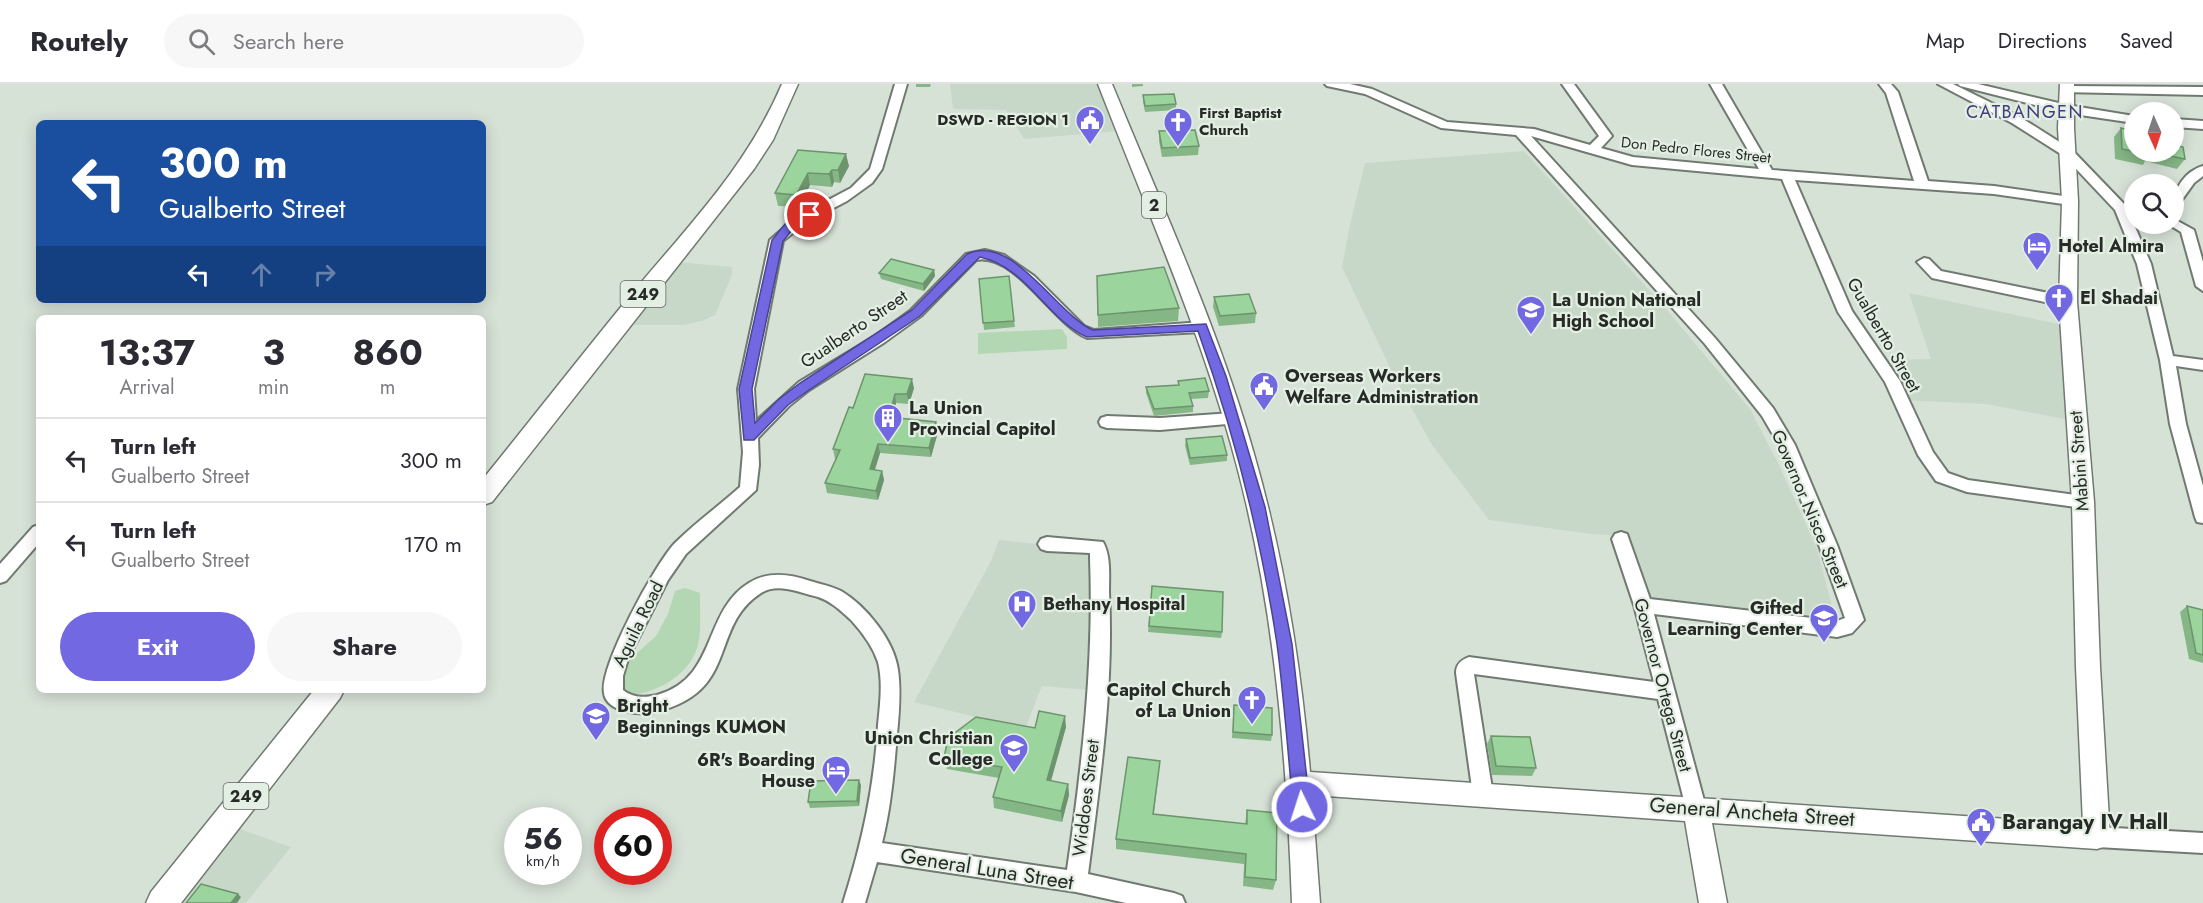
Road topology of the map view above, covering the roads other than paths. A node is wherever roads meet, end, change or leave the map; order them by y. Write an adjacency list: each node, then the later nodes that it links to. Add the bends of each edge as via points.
1 (790, 84): 38 (highway, 249, via 771,131 737,181)
2 (901, 84): 36 (street, Aguila Road, via 871,178 789,226 777,240 746,389)
3 (1105, 84): 31 (main road, 2)
4 (1331, 84): 16 (street, Don Pedro Flores Street, via 1368,91 1445,125)
5 (1568, 84): 17 (street, via 1606,136)
6 (1716, 84): 20 (street)
7 (1885, 84): 22 (street, via 1892,92)
8 (1944, 84): 18 (street, via 2016,120)
9 (1964, 84): 12 (street)
10 (2066, 87): 11 (street); 12 (main road, Mabini Street)
11 (2203, 91)
12 (2067, 109): 13 (street); 18 (main road, Mabini Street)
13 (2124, 118)
14 (2184, 124): 15 (street)
15 (2203, 125)
16 (1519, 132): 17 (street, Don Pedro Flores Street); 45 (street, Governor Nisce Street, via 1710,341 1768,412 1787,445 1855,620 1846,628 1837,628)
17 (1593, 149): 20 (street, Don Pedro Flores Street, via 1632,161)
18 (2068, 153): 24 (main road, Mabini Street); 25 (street)
19 (2203, 170): 23 (street)
20 (1768, 174): 21 (street, Don Pedro Flores Street)
21 (1787, 175): 22 (street, Don Pedro Flores Street); 39 (street, Gualbertto Street, via 1845,312 1892,381 1922,447 1942,477 1967,486)
22 (1922, 184): 24 (street, Don Pedro Flores Street)
23 (2184, 187)
24 (2070, 201): 30 (main road, Mabini Street)
25 (2124, 207)
26 (2184, 228): 29 (street)
27 (2135, 234): 32 (street)
28 (1924, 262): 30 (street, via 1937,275)
29 (2203, 286)
30 (2068, 302): 39 (main road, Mabini Street)
31 (1202, 327): 34 (main road, 2); 36 (street, Gualberto Street, via 1092,334 1079,329 1038,287 999,258 978,253 916,313 804,386)
32 (2167, 360): 33 (street); 37 (street, via 2178,424)
33 (2203, 365)
34 (1232, 419): 35 (street, via 1160,424); 48 (main road, 2, via 1258,507 1284,644)
35 (1107, 422)
36 (749, 436): 53 (street, Aguila Road, via 748,490 680,549 662,575 619,659 613,694 636,706 668,701 686,693 708,668 730,614 755,587 785,581 834,595 856,612 876,640 889,669 883,792)
37 (2200, 491): 40 (street)
38 (486, 492)
39 (2083, 502): 51 (main road, Mabini Street)
40 (2203, 517)
41 (36, 535): 44 (street)
42 (1621, 539): 45 (street, Governor Ortega Street)
43 (1047, 544): 54 (street, Widdoes Street, via 1097,548 1099,558 1099,679)
44 (0, 576)
45 (1643, 605): 46 (street, Governor Ortega Street)
46 (1665, 692): 49 (street, via 1469,665 1465,673); 50 (street, Governor Ortega Street)
47 (328, 693): 57 (highway, 249)
48 (1300, 783): 49 (main road, General Ancheta Street); 60 (main road, 2)
49 (1483, 795): 50 (main road, General Ancheta Street)
50 (1696, 808): 51 (main road, General Ancheta Street); 61 (main road, Governor Ortega Street)
51 (2097, 837): 52 (street, General Ancheta Street)
52 (2203, 843)
53 (870, 851): 54 (street, General Luna Street); 58 (street)
54 (1076, 882): 55 (street, General Luna Street)
55 (1107, 896): 56 (street, General Luna Street)
56 (1132, 899): 59 (street, General Luna Street)
57 (162, 903)
58 (854, 903)
59 (1174, 903)
60 (1306, 903)
61 (1713, 903)

